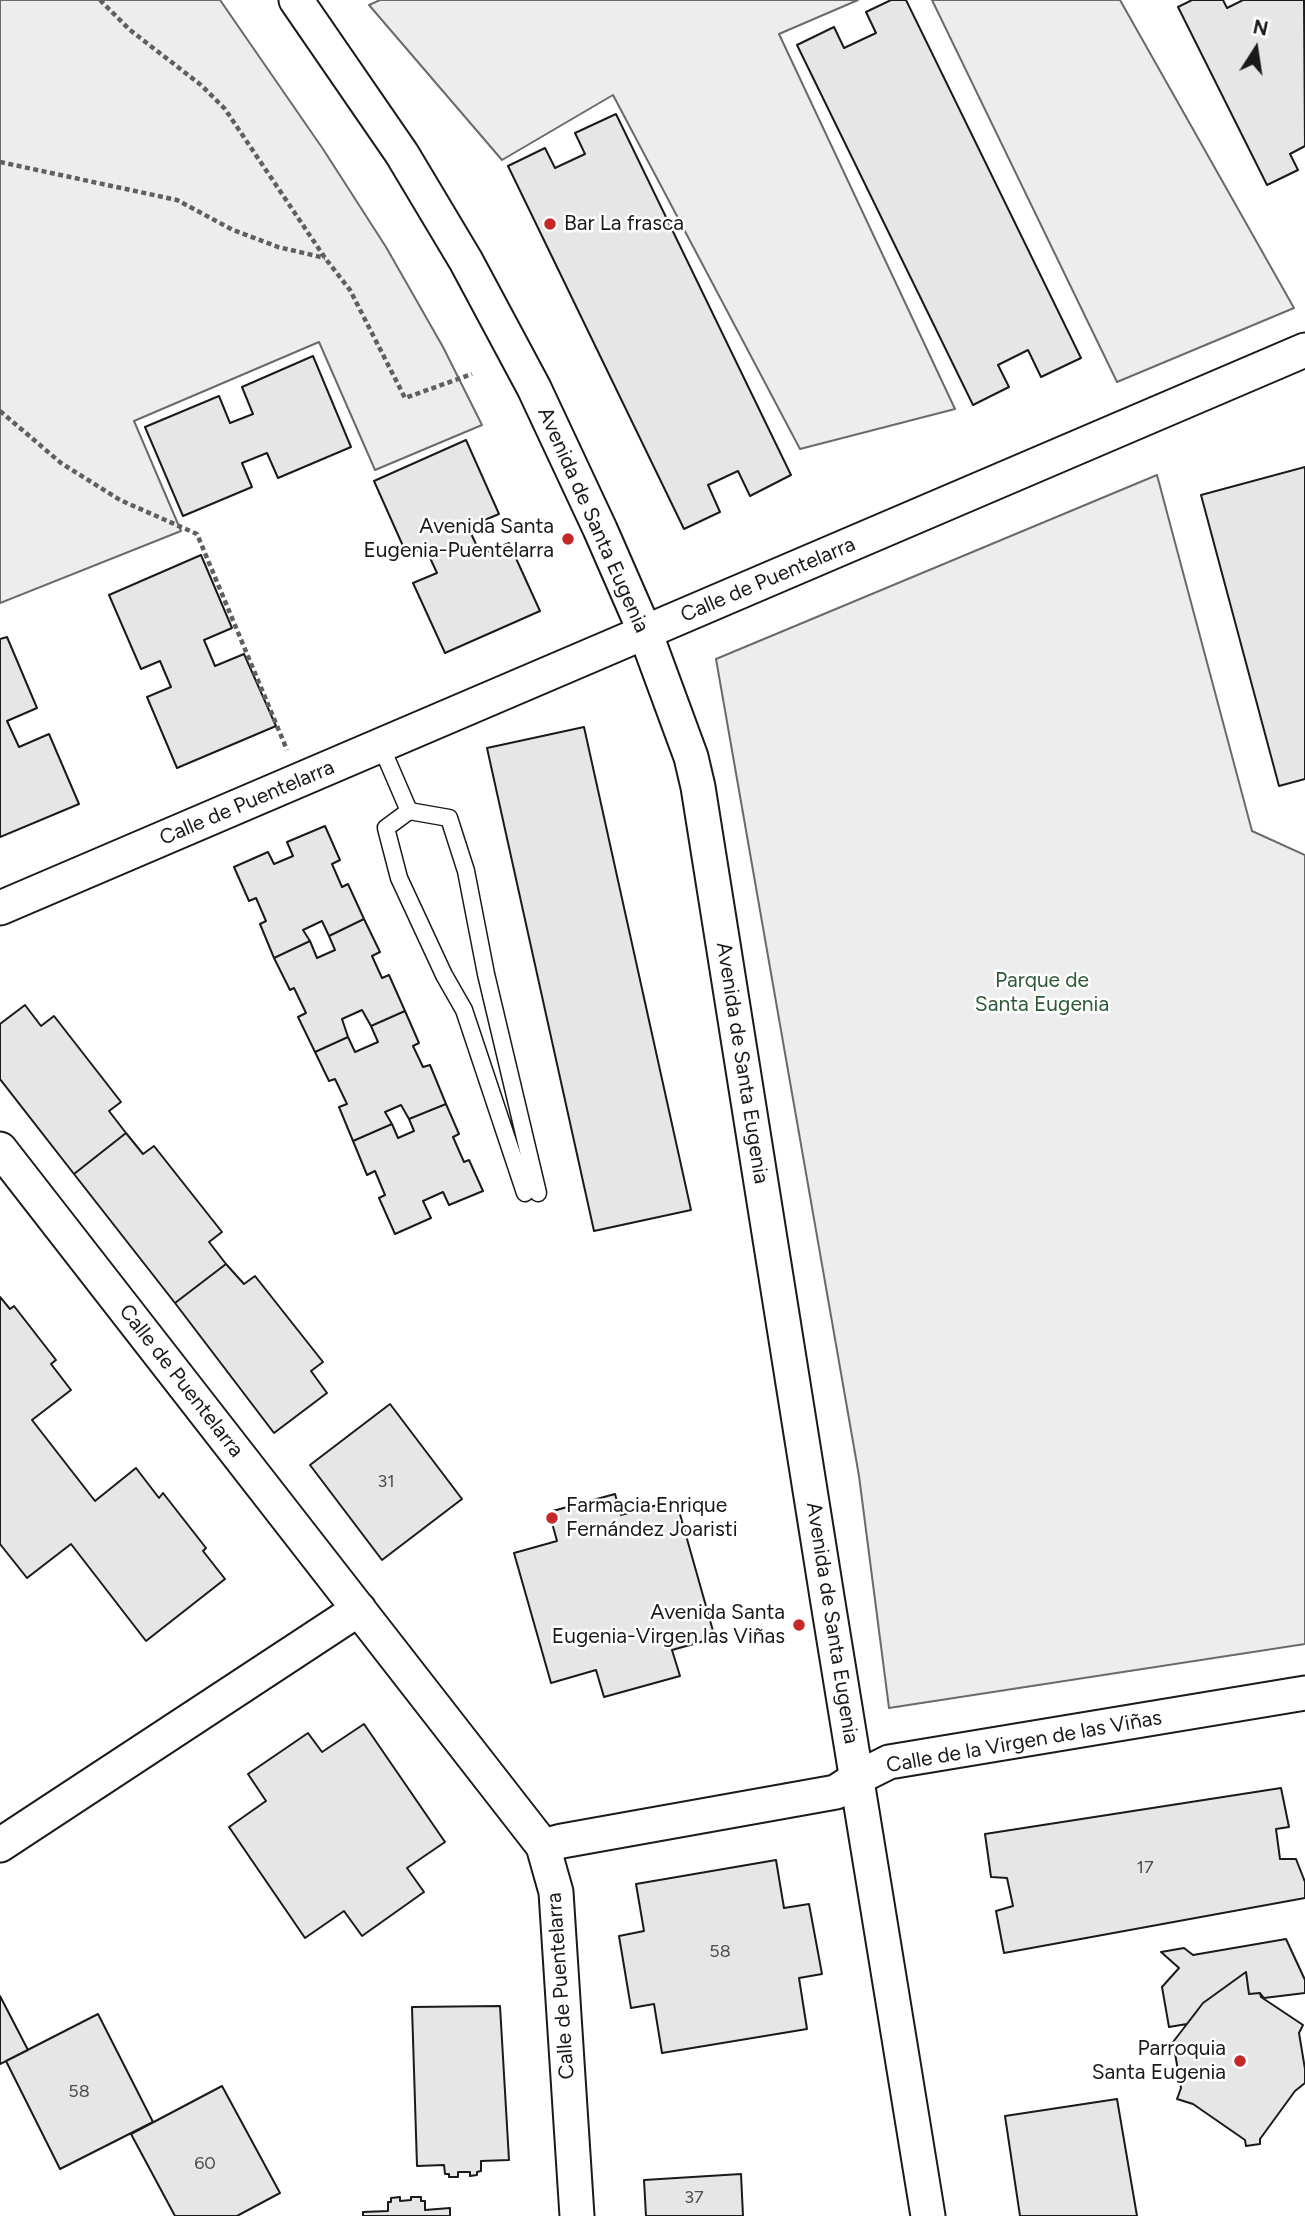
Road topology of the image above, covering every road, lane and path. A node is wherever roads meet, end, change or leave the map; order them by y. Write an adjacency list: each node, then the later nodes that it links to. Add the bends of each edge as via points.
1 (100, 0): 4 (path, via 225,109)
2 (296, 0): 8 (street, Avenida de Santa Eugenia, via 402,154 472,272 534,388)
3 (0, 162): 4 (path, via 177,200 233,230)
4 (325, 258): 6 (path, via 351,290 405,398)
5 (1305, 350): 8 (street, Calle de Puentelarra)
6 (472, 374)
7 (0, 411): 10 (path, via 61,463 120,500 197,534)
8 (645, 632): 9 (street, Calle de Puentelarra); 16 (street, Avenida de Santa Eugenia, via 698,787)
9 (381, 746): 10 (street, Calle de Puentelarra); 11 (lane)
10 (299, 780): 12 (street, Calle de Puentelarra)
11 (409, 811): 11 (lane, via 449,818 466,871 532,1193 464,1010 399,878 386,828)
12 (0, 908)
13 (1, 1153): 14 (street, Calle de Puentelarra)
14 (359, 1609): 17 (street); 18 (street, Calle de Puentelarra)
15 (1305, 1693): 16 (street, Calle de la Virgen de las Viñas, via 889,1762)
16 (857, 1778): 18 (street, Calle de la Virgen de las Viñas, via 836,1792); 20 (street, Avenida de Santa Eugenia)
17 (0, 1845)
18 (543, 1846): 19 (street, Calle de Puentelarra, via 556,1892)
19 (577, 2216)
20 (928, 2216)

